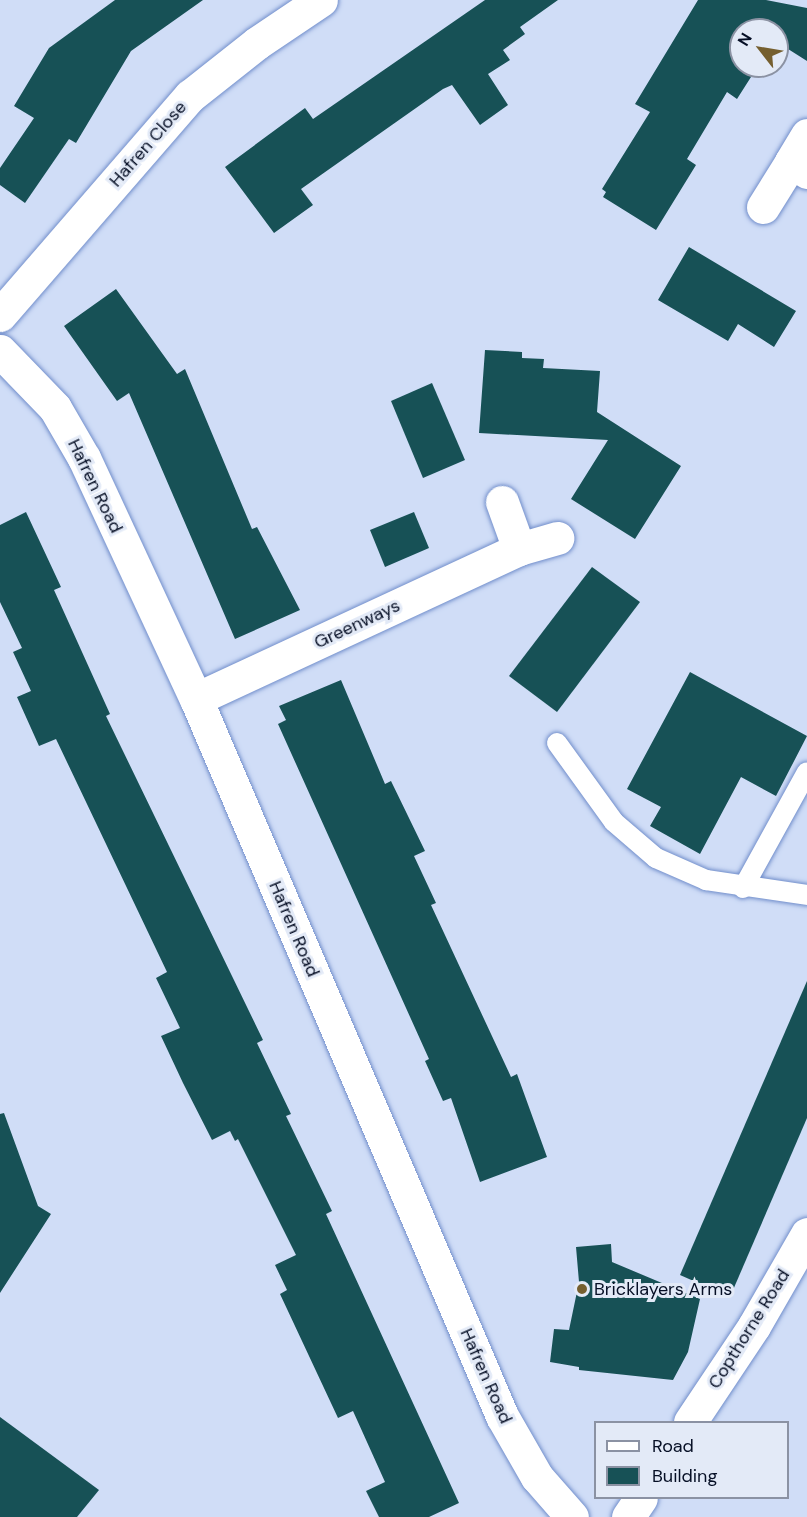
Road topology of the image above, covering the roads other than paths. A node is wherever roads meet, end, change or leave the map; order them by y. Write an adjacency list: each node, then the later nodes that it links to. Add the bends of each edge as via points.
1 (321, 0): 4 (street, Hafren Close, via 257,43 190,96)
2 (802, 156): 3 (street)
3 (763, 207)
4 (0, 315)
5 (0, 351): 9 (street, Hafren Road, via 55,408 84,458)
6 (502, 502): 8 (street)
7 (557, 538): 8 (street, Greenways)
8 (519, 549): 9 (street, Greenways)
9 (196, 699): 17 (street, Hafren Road, via 502,1416 537,1477)
10 (557, 743): 12 (lane, via 633,843 680,871)
11 (807, 772): 12 (lane)
12 (743, 888): 13 (lane)
13 (806, 895)
14 (807, 1234): 15 (street, Copthorne Road, via 754,1326)
15 (691, 1421)
16 (640, 1499): 18 (street)
17 (572, 1517)
18 (628, 1517)

